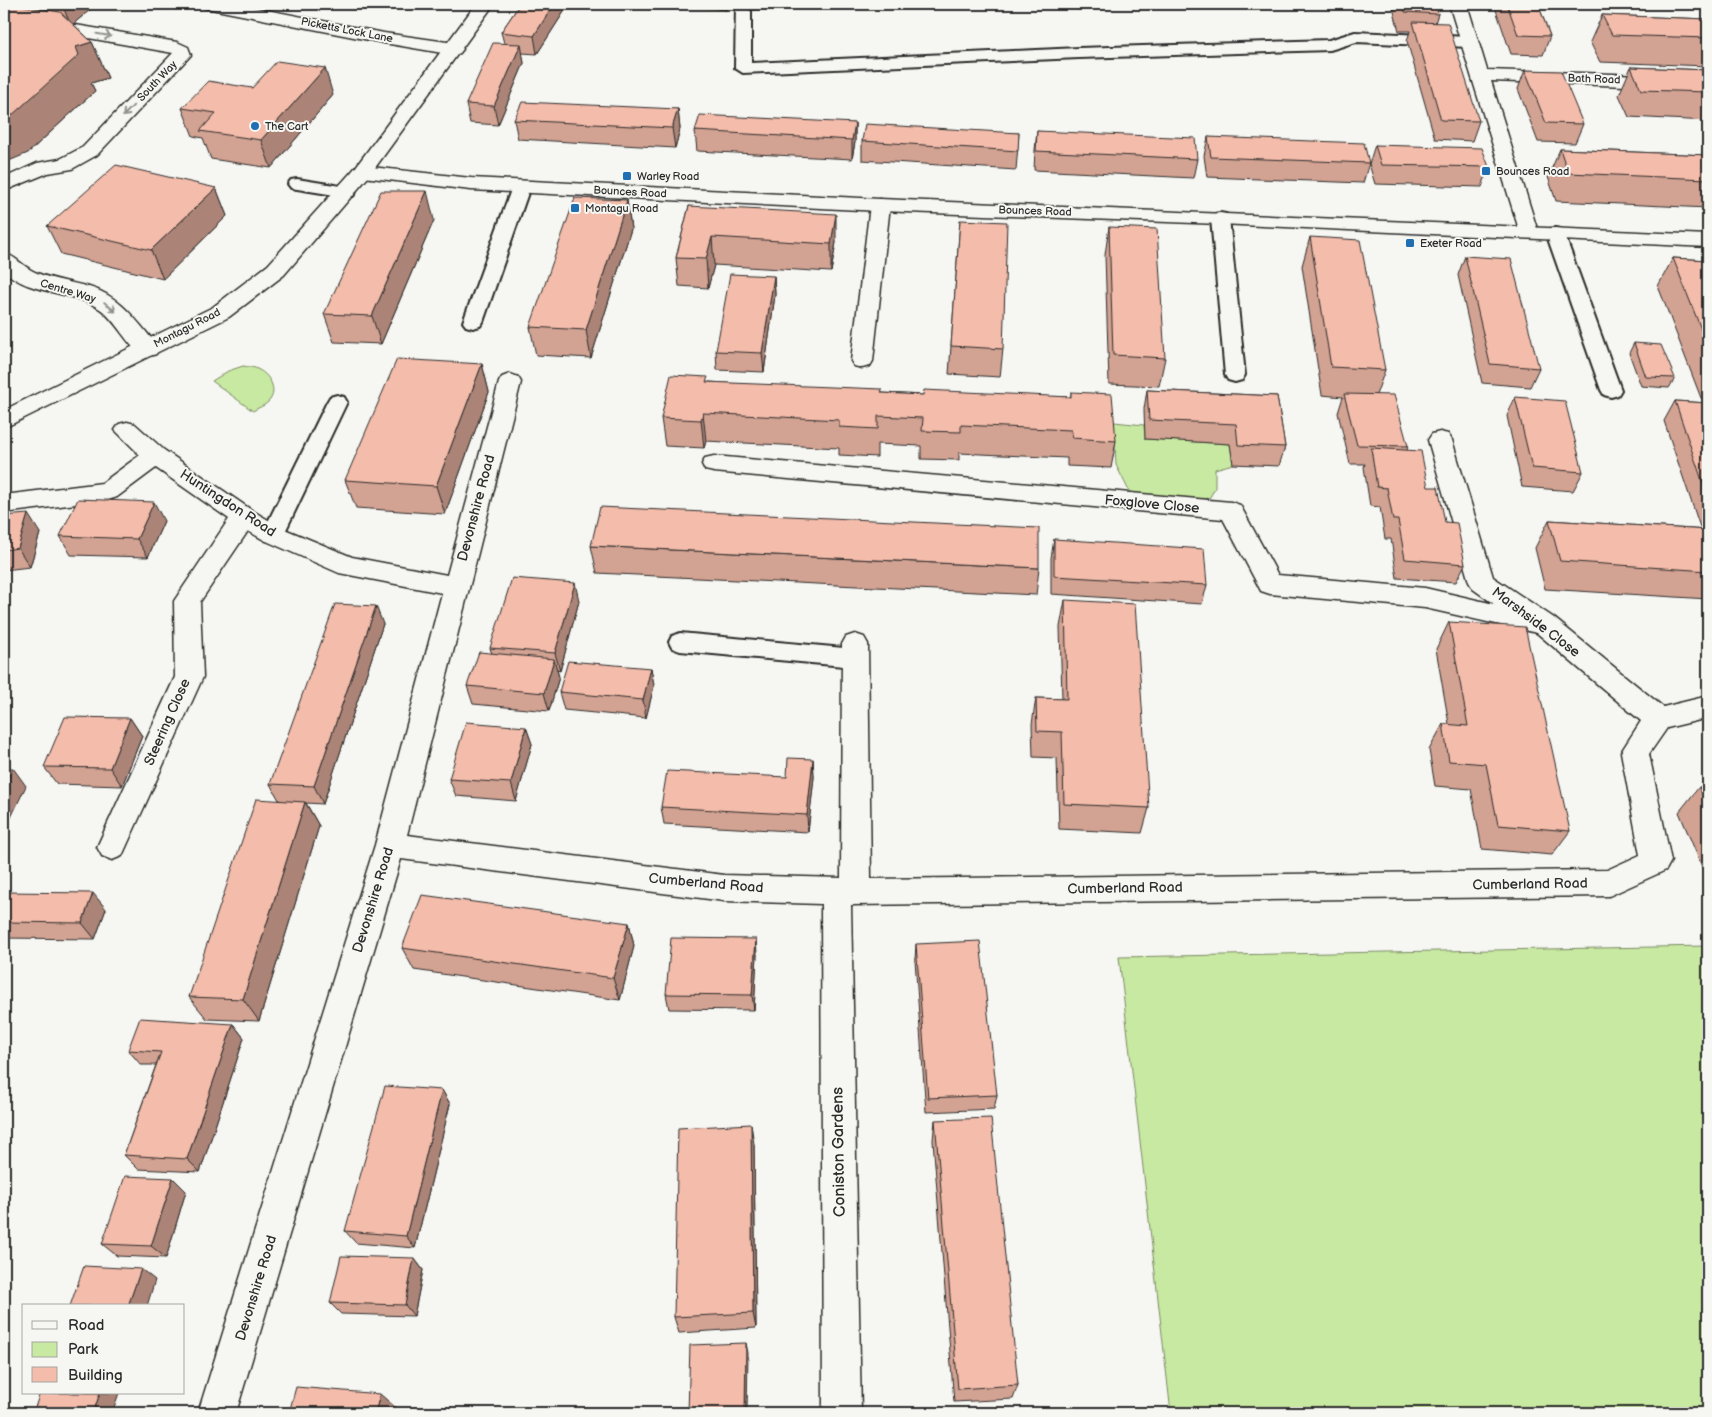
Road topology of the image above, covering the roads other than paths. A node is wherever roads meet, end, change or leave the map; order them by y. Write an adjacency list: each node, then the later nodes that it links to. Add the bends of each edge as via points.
1 (211, 4): 7 (street, Picketts Lock Lane)
2 (485, 4): 7 (street, Montagu Road)
3 (742, 4): 6 (lane, via 743,68 1079,52 1330,45 1355,37)
4 (1458, 4): 6 (street)
5 (4, 18): 12 (street, South Way, one-way to 12, via 182,51 182,55 90,151 65,165 44,167)
6 (1469, 42): 8 (street)
7 (454, 49): 10 (street, Montagu Road)
8 (1480, 75): 9 (street, Bath Road); 17 (street)
9 (1708, 83)
10 (362, 172): 13 (street, Bounces Road); 14 (street, Montagu Road)
11 (296, 184): 14 (lane)
12 (4, 185)
13 (521, 186): 15 (street, Bounces Road); 21 (lane)
14 (347, 192): 22 (street, Montagu Road, via 276,270 248,293 220,312)
15 (880, 205): 16 (street, Bounces Road); 23 (street)
16 (1220, 218): 17 (street, Bounces Road); 24 (lane)
17 (1528, 232): 18 (street, Bounces Road)
18 (1555, 233): 19 (street, Bounces Road); 26 (lane)
19 (1708, 241)
20 (4, 260): 22 (street, Centre Way, one-way to 22, via 27,279 86,294 109,304)
21 (473, 322)
22 (148, 349): 28 (street, Montagu Road)
23 (862, 361)
24 (1235, 375)
25 (510, 382): 36 (street, Devonshire Road)
26 (1611, 390)
27 (336, 402): 35 (lane)
28 (4, 420)
29 (127, 430): 31 (street, Huntingdon Road)
30 (1440, 440): 37 (street, Marshside Close, via 1482,582)
31 (156, 456): 33 (street, via 108,491); 34 (street, Huntingdon Road)
32 (714, 464): 37 (street, Foxglove Close, via 1231,511 1270,584 1425,598)
33 (4, 504)
34 (244, 517): 35 (street, Huntingdon Road); 43 (street, Steering Close, via 187,600 189,677)
35 (273, 534): 36 (street, Huntingdon Road, via 348,566)
36 (455, 586): 42 (street, Devonshire Road)
37 (1545, 625): 41 (street, Marshside Close)
38 (680, 642): 39 (lane)
39 (855, 651): 44 (street, Coniston Gardens)
40 (1708, 707): 41 (street)
41 (1658, 720): 44 (street, Cumberland Road, via 1635,752 1656,861 1609,883)
42 (390, 845): 44 (street, Cumberland Road, via 724,888); 45 (street, Devonshire Road)
43 (112, 847)
44 (846, 891): 46 (street, Coniston Gardens)
45 (218, 1413)
46 (842, 1413)

